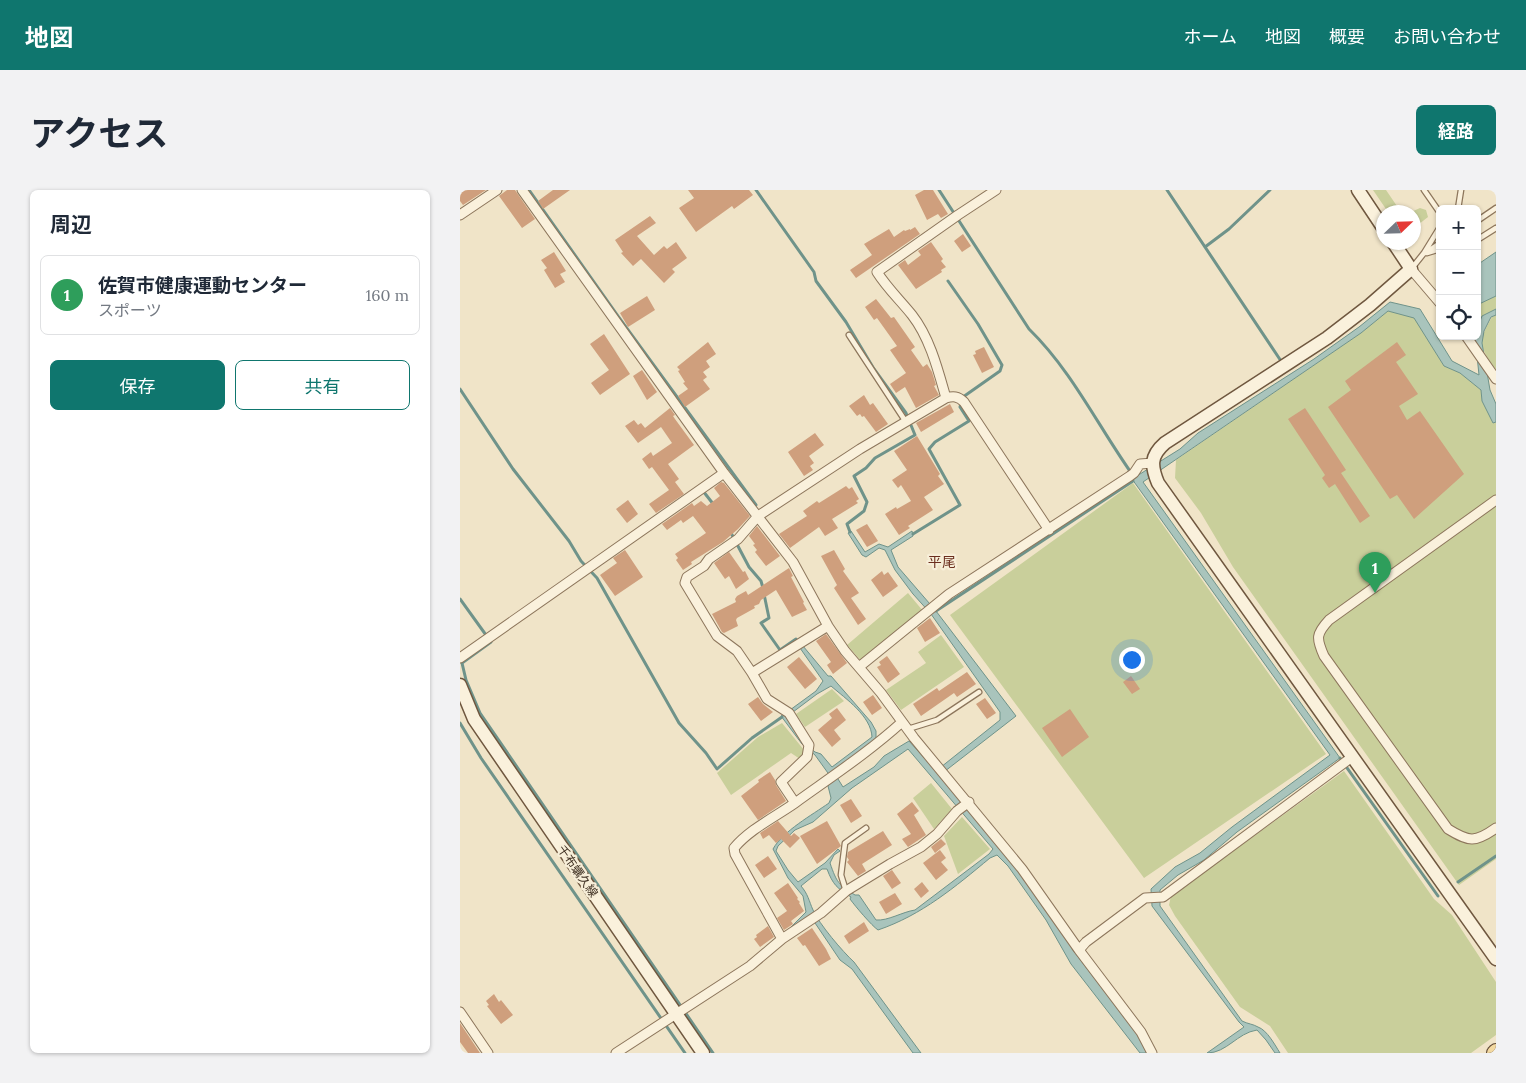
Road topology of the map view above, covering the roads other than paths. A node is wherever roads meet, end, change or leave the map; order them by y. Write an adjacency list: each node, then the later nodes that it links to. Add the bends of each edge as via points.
1 (497, 190): 10 (street)
2 (522, 190): 28 (street)
3 (996, 190): 25 (street, via 877,272 923,333)
4 (1358, 190): 11 (street)
5 (1424, 190): 8 (lane)
6 (1462, 190): 7 (lane)
7 (1459, 205)
8 (1436, 207)
9 (1496, 208): 12 (lane)
10 (460, 215)
11 (1376, 217)
12 (1481, 218)
13 (1496, 228): 15 (lane)
14 (1436, 234): 19 (lane)
15 (1481, 237)
16 (1436, 246): 19 (lane)
17 (1398, 250): 20 (street)
18 (1437, 250): 19 (lane)
19 (1424, 254): 20 (lane)
20 (1411, 269): 21 (street); 27 (street, via 1327,338 1165,443 1156,450)
21 (1436, 298)
22 (849, 335): 26 (lane)
23 (1469, 340): 24 (street)
24 (1496, 379)
25 (946, 398): 26 (street); 31 (street, via 952,396 962,400)
26 (909, 420): 30 (street)
27 (1153, 463): 31 (street, via 1140,464 1132,474); 39 (street, via 1156,479)
28 (724, 474): 30 (street); 33 (street)
29 (1496, 500): 43 (street, via 1329,620 1320,630 1318,644 1448,829 1473,840)
30 (758, 516): 32 (street, via 793,562); 35 (street, via 735,541 687,577 686,583 717,636 737,651)
31 (1049, 530): 34 (street, via 949,594)
32 (828, 626): 34 (street); 35 (street)
33 (460, 658)
34 (859, 667): 38 (street)
35 (752, 673): 41 (street, via 767,699 789,713 808,748 807,757 780,782)
36 (460, 685): 49 (street, 千布蠣久線, via 474,719)
37 (979, 692): 38 (lane, via 937,720)
38 (905, 725): 40 (street); 41 (street)
39 (1347, 761): 46 (street, via 1161,897 1145,898); 47 (street)
40 (969, 802): 44 (street, via 922,847); 46 (street, via 1022,869)
41 (795, 803): 45 (street, via 743,838 734,848)
42 (866, 828): 44 (lane, via 845,843 841,875)
43 (1496, 828)
44 (846, 890): 45 (street, via 821,913)
45 (782, 939): 49 (street, via 750,966)
46 (1079, 950): 53 (street, via 1141,1032)
47 (1496, 959)
48 (460, 1012): 50 (street)
49 (674, 1014): 51 (street); 52 (street, 千布蠣久線)
50 (488, 1053)
51 (616, 1053)
52 (703, 1053)
53 (1152, 1053)

